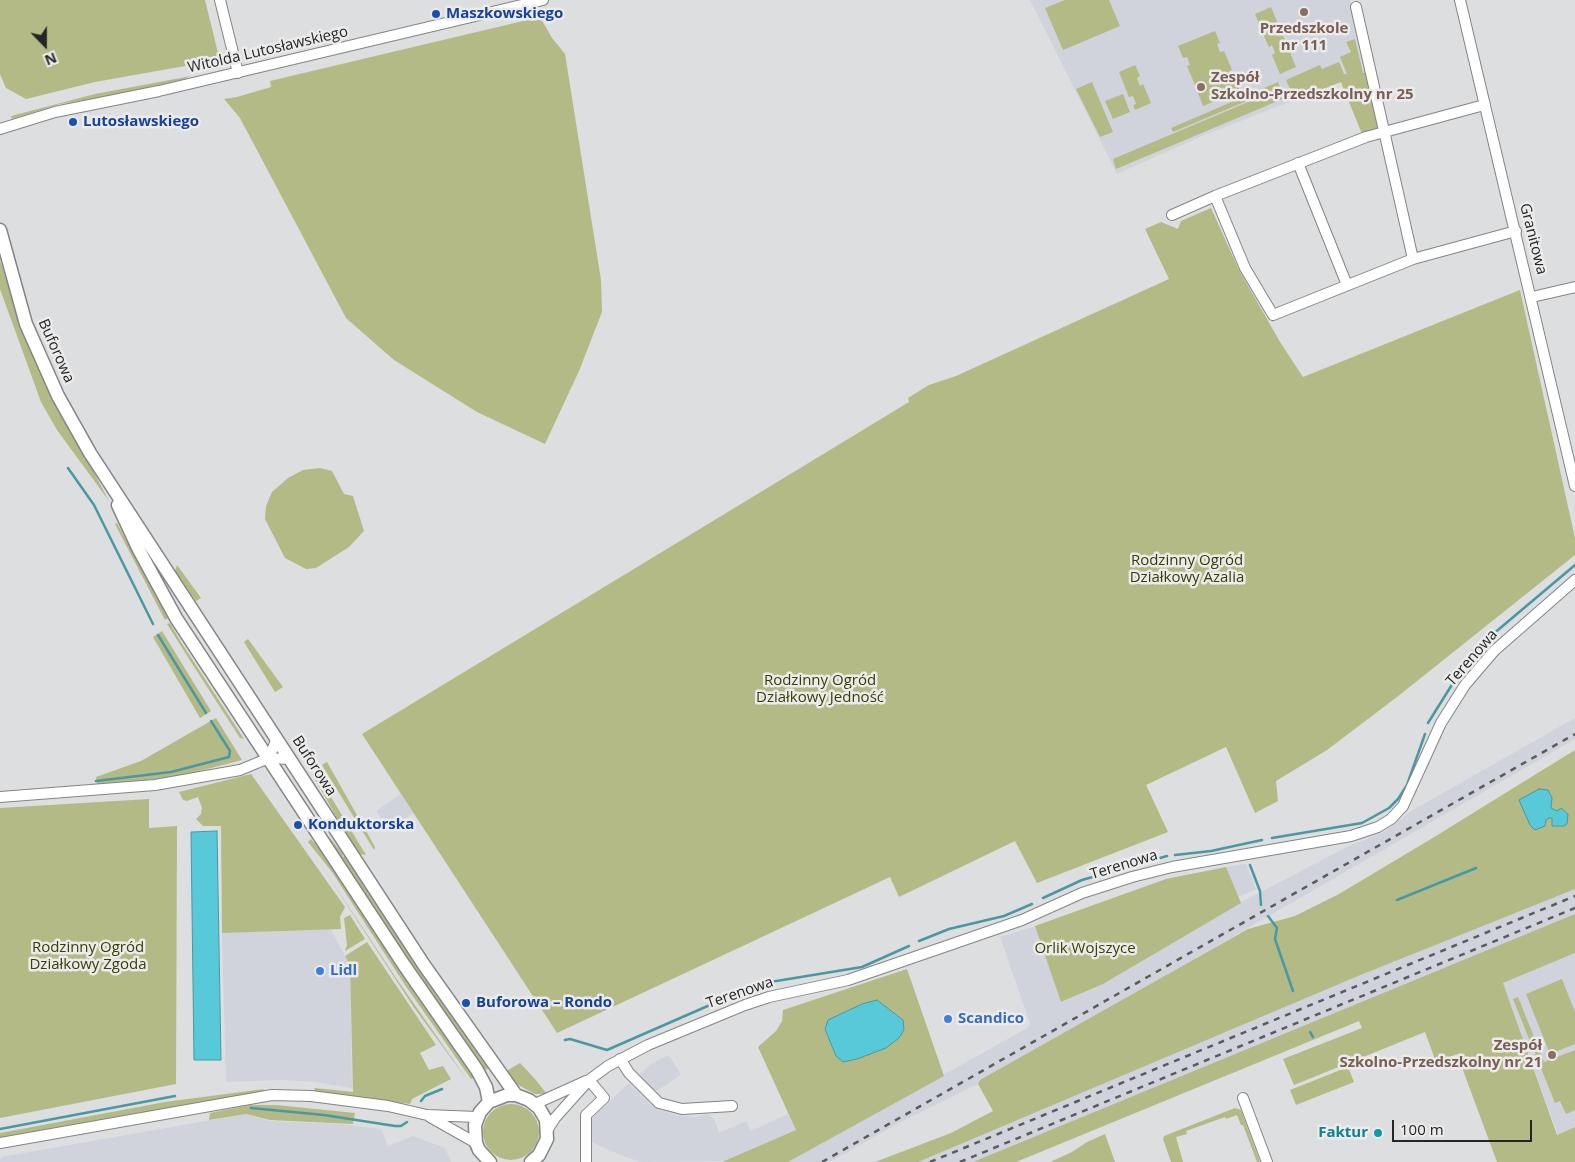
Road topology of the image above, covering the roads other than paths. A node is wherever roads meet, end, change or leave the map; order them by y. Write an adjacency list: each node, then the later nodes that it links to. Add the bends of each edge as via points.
1 (220, 0): 5 (street)
2 (1460, 0): 6 (street, Granitowa)
3 (547, 2): 5 (street, Witolda Lutosławskiego)
4 (1356, 7): 8 (street)
5 (238, 73): 7 (street, Witolda Lutosławskiego, via 55,112)
6 (1484, 105): 8 (street); 13 (street, Granitowa)
7 (0, 129)
8 (1384, 132): 9 (street); 14 (street)
9 (1298, 164): 10 (street); 15 (street)
10 (1215, 196): 11 (street); 15 (street, via 1246,268 1272,315)
11 (1172, 215)
12 (0, 230): 18 (main road, Buforowa, via 15,290 46,371)
13 (1516, 231): 14 (street); 17 (street, Granitowa)
14 (1413, 259): 15 (street)
15 (1347, 286)
16 (1575, 287): 17 (street)
17 (1532, 297): 19 (street, Granitowa)
18 (105, 476): 21 (main road, Buforowa); 22 (main road, Buforowa, via 139,550 176,618)
19 (1575, 486)
20 (1575, 580): 25 (street, Terenowa, via 1494,651 1465,685 1441,723 1403,806 1378,827 1351,836 1172,866 1132,877 882,969 745,1005)
21 (277, 738): 22 (street); 23 (main road, Buforowa)
22 (268, 758): 23 (street); 24 (street, via 240,770 173,783); 29 (main road, Buforowa, via 477,1070)
23 (290, 759): 27 (main road, Buforowa, via 424,965)
24 (0, 798)
25 (620, 1060): 26 (street, Terenowa); 31 (street, via 659,1103 676,1109)
26 (589, 1080): 30 (street, Terenowa); 34 (street, Terenowa); 39 (street, via 604,1098 586,1115)
27 (516, 1096): 29 (main road); 30 (main road)
28 (1243, 1098): 40 (street)
29 (489, 1102): 33 (main road)
30 (535, 1104): 34 (main road)
31 (732, 1106)
32 (427, 1115): 33 (street); 35 (street, via 349,1100 272,1095); 36 (street)
33 (477, 1117): 36 (main road)
34 (548, 1129): 37 (main road)
35 (0, 1143)
36 (476, 1143): 38 (main road)
37 (537, 1160)
38 (490, 1162)
39 (586, 1162)
40 (1267, 1162)

